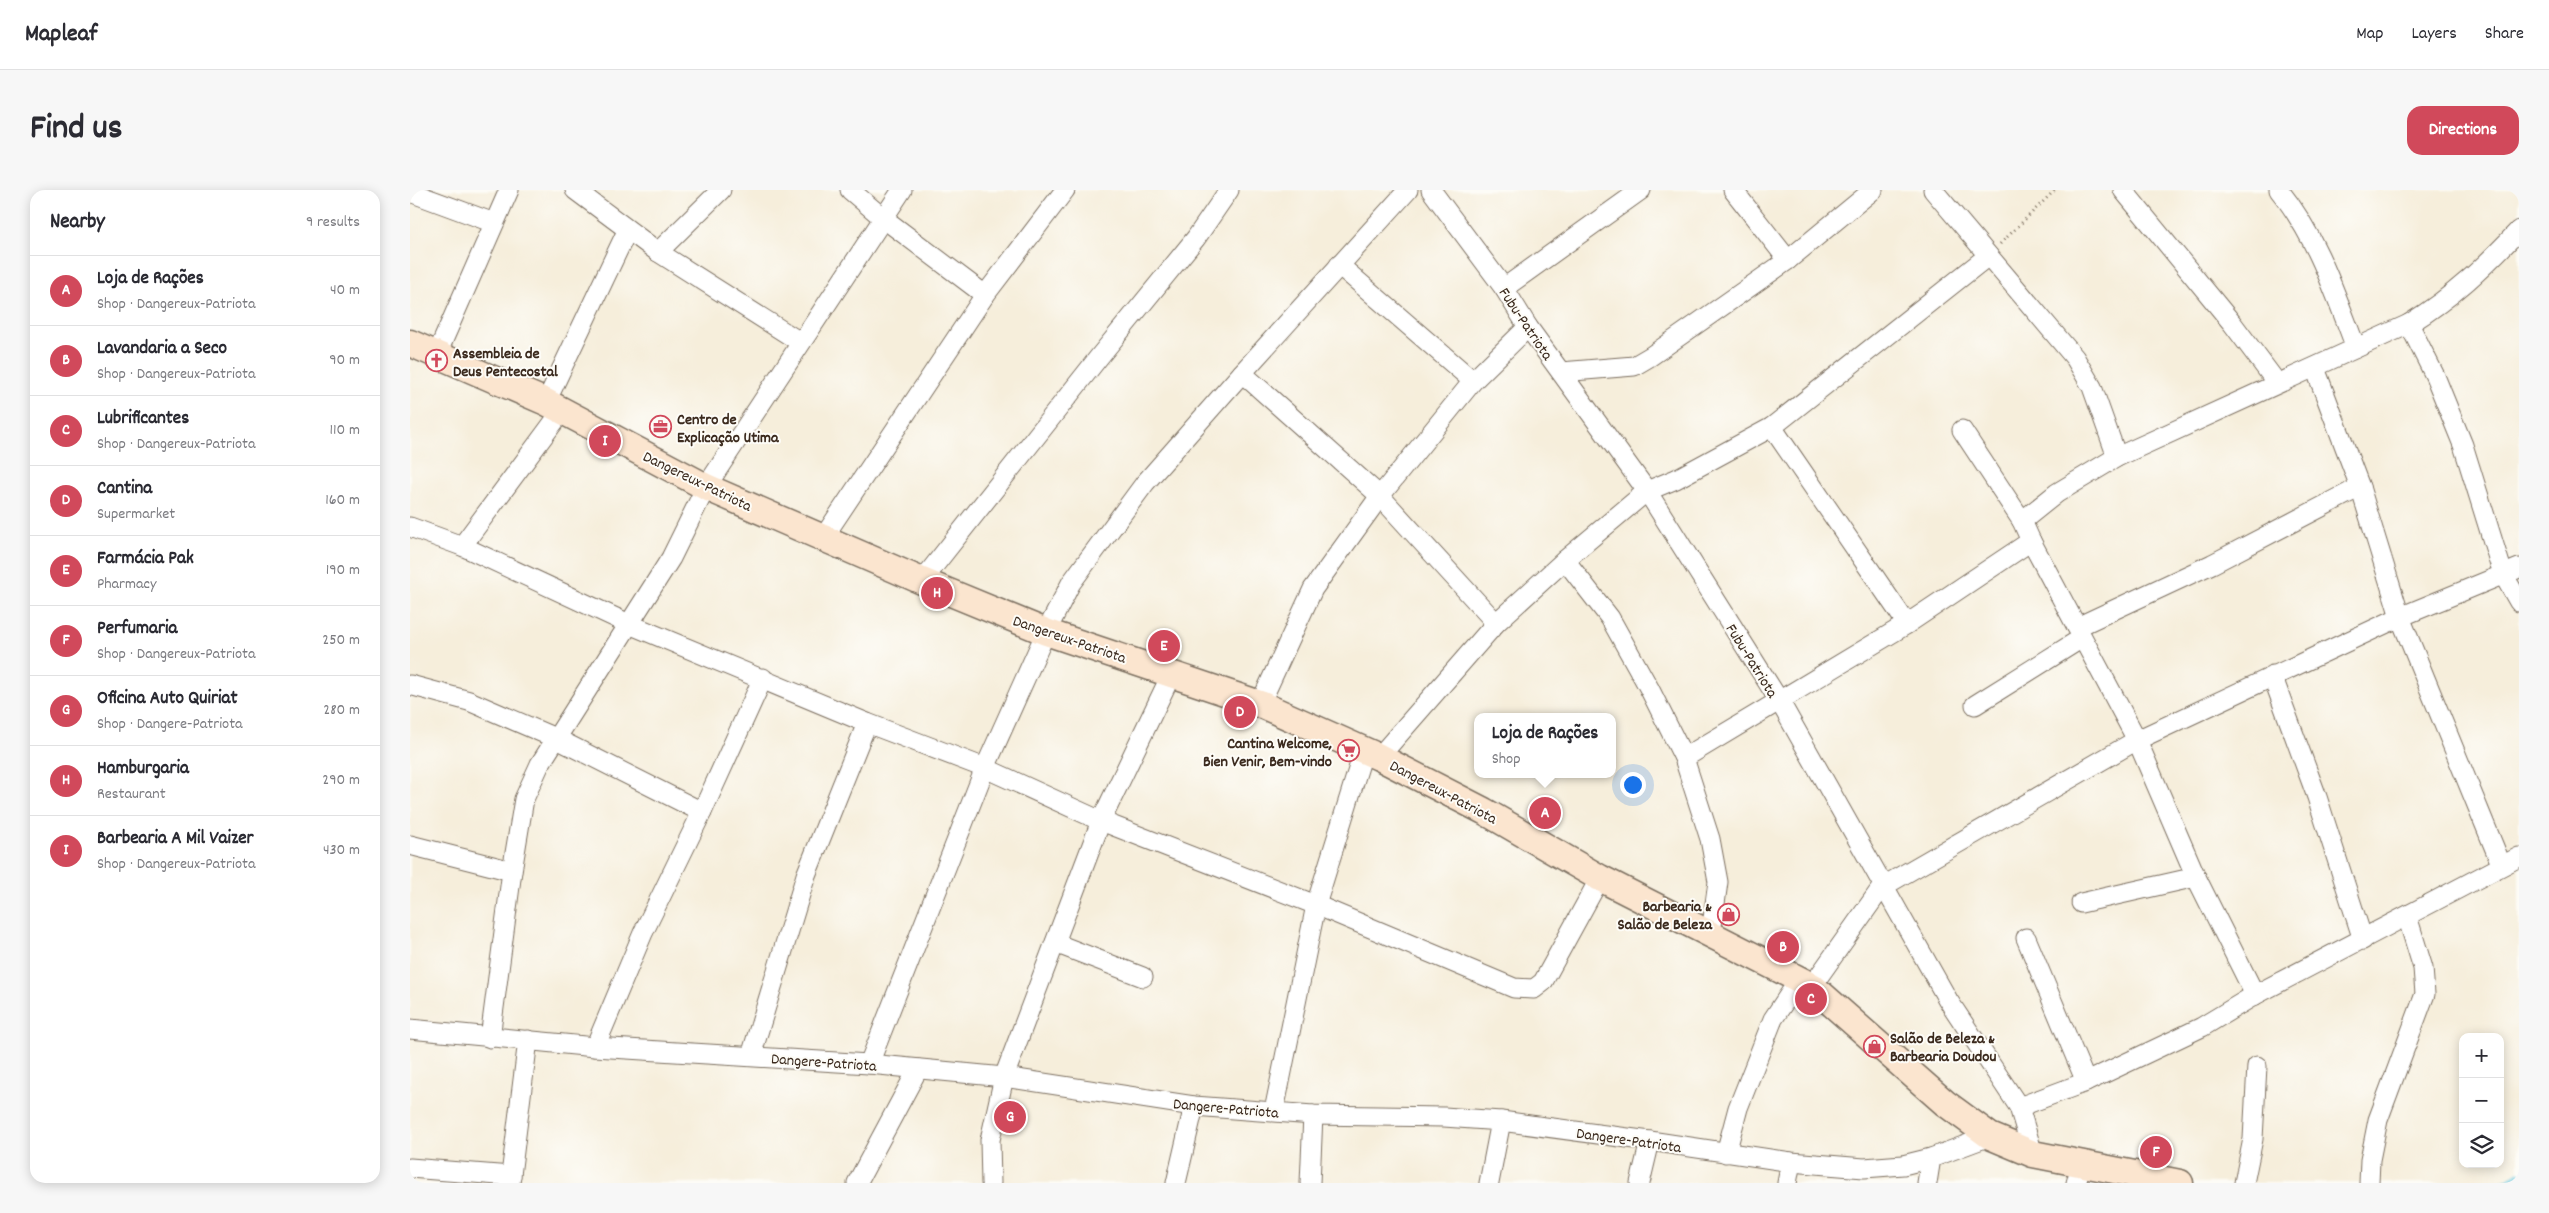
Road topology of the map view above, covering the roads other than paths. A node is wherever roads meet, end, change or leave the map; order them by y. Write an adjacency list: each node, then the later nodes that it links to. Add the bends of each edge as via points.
1 (509, 190): 18 (street)
2 (575, 190): 20 (street)
3 (721, 190): 21 (street)
4 (850, 190): 17 (street)
5 (902, 190): 17 (street)
6 (1065, 190): 26 (street)
7 (1229, 190): 53 (street, via 1196,238)
8 (1408, 190): 24 (street)
9 (1431, 190): 25 (street, Fubu-Patriota)
10 (1641, 190): 25 (street)
11 (1733, 190): 23 (street)
12 (1873, 190): 23 (street)
13 (1932, 190): 22 (street)
14 (2123, 190): 37 (street, via 2232,323)
15 (2279, 190): 31 (street, via 2309,233)
16 (410, 192): 18 (street)
17 (883, 218): 26 (street); 29 (street)
18 (494, 223): 32 (street)
19 (2519, 230): 27 (street, via 2476,275)
20 (627, 231): 21 (street); 38 (street)
21 (658, 252): 29 (street)
22 (1988, 256): 39 (street); 41 (street, via 2084,371)
23 (1788, 260): 35 (street, via 1634,366)
24 (1339, 265): 34 (street); 36 (street)
25 (1504, 288): 28 (street, Fubu-Patriota)
26 (985, 295): 48 (street)
27 (2409, 324): 31 (street); 52 (street, via 2435,376)
28 (1528, 327): 35 (street, Fubu-Patriota); 36 (street)
29 (800, 342): 42 (street)
30 (410, 343): 32 (street, Dangereux-Patriota)
31 (2356, 348): 33 (street)
32 (436, 354): 38 (street, Dangereux-Patriota)
33 (2316, 368): 37 (street); 43 (street)
34 (1242, 372): 45 (street); 59 (street, via 1135,496 1075,577)
35 (1561, 372): 44 (street, Fubu-Patriota)
36 (1473, 381): 45 (street)
37 (2277, 384): 41 (street)
38 (554, 406): 42 (street, Dangereux-Patriota); 50 (street)
39 (1772, 427): 44 (street, via 1676,479); 58 (street)
40 (1962, 430): 46 (street)
41 (2117, 457): 46 (street, via 2057,493)
42 (706, 487): 48 (street, Dangereux-Patriota); 56 (street, via 679,544)
43 (2360, 487): 55 (street); 60 (street)
44 (1647, 491): 51 (street); 65 (street, Fubu-Patriota)
45 (1380, 496): 57 (street); 66 (street, via 1313,589)
46 (2022, 521): 49 (street)
47 (410, 527): 50 (street)
48 (823, 538): 53 (street, Dangereux-Patriota)
49 (2031, 541): 58 (street); 60 (street)
50 (462, 546): 56 (street)
51 (1565, 560): 57 (street); 72 (street, via 1610,618)
52 (2511, 571): 54 (street); 55 (street)
53 (922, 581): 59 (street, Dangereux-Patriota)
54 (2519, 602)
55 (2400, 616): 62 (street); 78 (street)
56 (629, 624): 63 (street); 69 (street)
57 (1496, 624): 71 (street)
58 (1907, 624): 65 (street)
59 (1046, 632): 61 (street, Dangereux-Patriota); 73 (street)
60 (2079, 632): 67 (street); 70 (street)
61 (1172, 673): 66 (street, Dangereux-Patriota); 75 (street)
62 (2272, 675): 70 (street); 88 (street)
63 (763, 678): 68 (street); 74 (street)
64 (410, 685): 69 (street, via 469,701)
65 (1780, 702): 72 (street); 82 (street, Fubu-Patriota)
66 (1260, 704): 71 (street, Dangereux-Patriota)
67 (1975, 705)
68 (868, 723): 73 (street); 97 (street, via 806,875)
69 (555, 738): 74 (street); 79 (street, via 524,799)
70 (2137, 740): 80 (street); 82 (street)
71 (1372, 753): 81 (street, Dangereux-Patriota, via 1484,811); 84 (street)
72 (1684, 758): 86 (street, via 1710,839 1718,882)
73 (985, 768): 75 (street); 98 (street)
74 (702, 812): 96 (street, via 643,933)
75 (1102, 821): 84 (street); 89 (street)
76 (410, 845): 79 (street)
77 (2519, 857): 78 (street)
78 (2501, 864): 85 (street)
79 (512, 871): 94 (street)
80 (2196, 877): 83 (street); 92 (street)
81 (1600, 878): 84 (street, via 1552,969 1543,982 1534,989 1525,990); 86 (street, Dangereux-Patriota)
82 (1882, 887): 91 (street); 104 (street, Fubu-Patriota, via 1948,1000)
83 (2081, 902)
84 (1316, 905): 105 (street)
85 (2407, 916): 88 (street); 127 (street, via 2423,968 2425,994 2378,1120)
86 (1711, 933): 91 (street, Dangereux-Patriota)
87 (2026, 938): 102 (street)
88 (2364, 940): 92 (street)
89 (1055, 943): 90 (street); 101 (street)
90 (1142, 977)
91 (1812, 986): 108 (street, Dangereux-Patriota, via 1945,1103); 110 (street, via 1792,992 1773,1019 1738,1108)
92 (2255, 995): 102 (street, via 2202,1027)
93 (410, 1029): 94 (street, Dangere-Patriota)
94 (490, 1038): 95 (street, Dangere-Patriota)
95 (528, 1040): 96 (street, Dangere-Patriota); 116 (street)
96 (595, 1047): 97 (street, Dangere-Patriota)
97 (752, 1056): 98 (street, Dangere-Patriota)
98 (869, 1064): 100 (street, Dangere-Patriota)
99 (2257, 1066): 126 (street, via 2253,1139)
100 (918, 1069): 101 (street, Dangere-Patriota); 117 (street)
101 (1004, 1077): 103 (street, Dangere-Patriota); 118 (street, via 990,1140)
102 (2086, 1082): 104 (street)
103 (1194, 1106): 105 (street, Dangere-Patriota); 119 (street)
104 (2019, 1107): 111 (street, Fubu-Patriota)
105 (1274, 1111): 106 (street, Dangere-Patriota)
106 (1313, 1115): 107 (street, Dangere-Patriota); 120 (street)
107 (1501, 1121): 109 (street, Dangere-Patriota); 121 (street)
108 (1990, 1136): 111 (street); 112 (street, Dangere-Patriota)
109 (1650, 1140): 110 (street, Dangere-Patriota); 122 (street)
110 (1726, 1153): 113 (street, Dangere-Patriota)
111 (2033, 1154): 115 (street)
112 (1931, 1158): 113 (street, Dangere-Patriota, via 1903,1165 1864,1168); 124 (street)
113 (1791, 1162): 123 (street)
114 (410, 1168): 116 (street)
115 (2078, 1174): 125 (street)
116 (511, 1179)
117 (857, 1183)
118 (991, 1183)
119 (1176, 1183)
120 (1310, 1183)
121 (1489, 1183)
122 (1640, 1183)
123 (1787, 1183)
124 (1927, 1183)
125 (2180, 1183)
126 (2244, 1183)
127 (2369, 1183)

